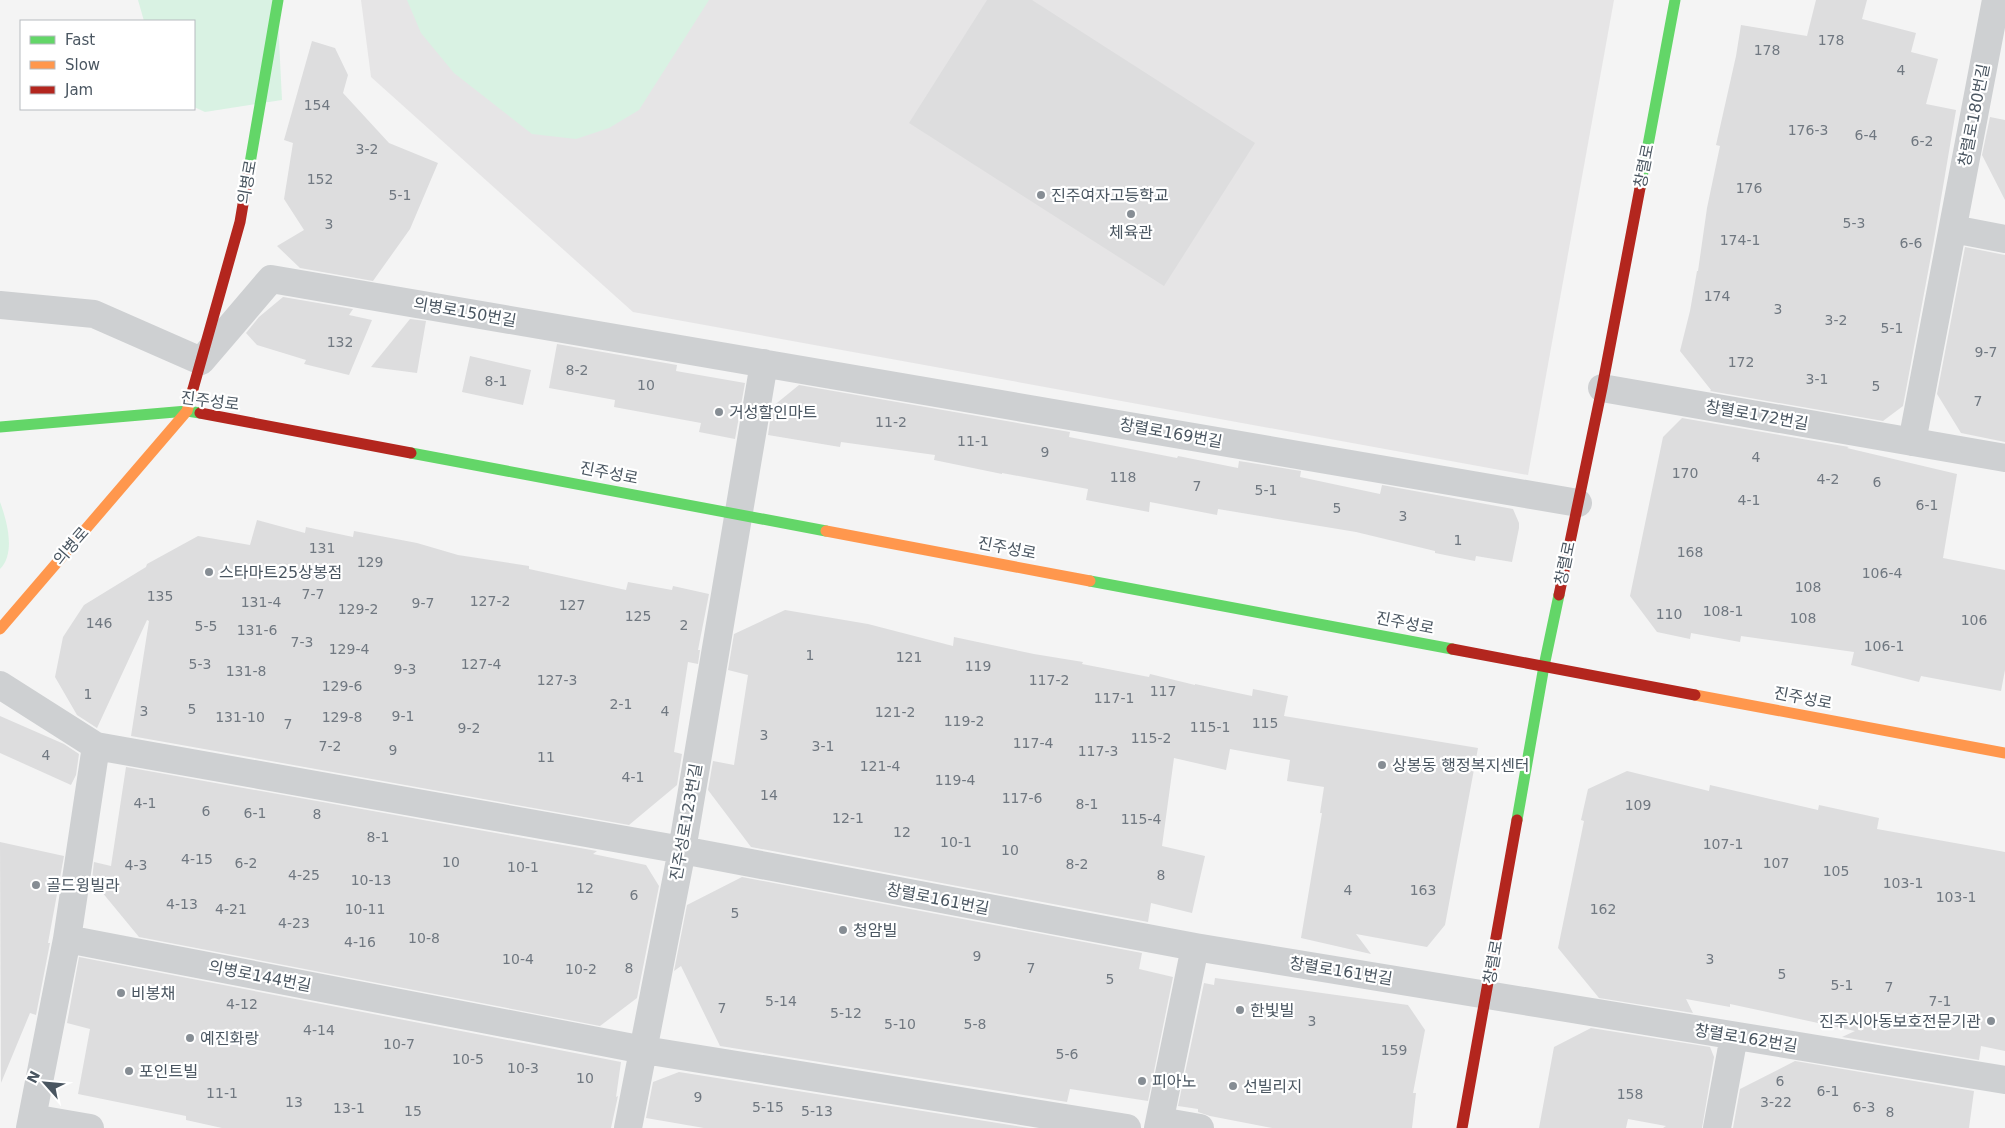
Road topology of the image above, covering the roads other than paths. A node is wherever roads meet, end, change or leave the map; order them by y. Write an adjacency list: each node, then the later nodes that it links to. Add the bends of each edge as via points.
1 (278, 0): 9 (main road, 의병로, via 240,222)
2 (1676, 0): 11 (main road, 창렬로)
3 (1996, 0): 6 (street, 창렬로180번길)
4 (2001, 0): 5 (street)
5 (2005, 1)
6 (1953, 229): 7 (street); 14 (street)
7 (2005, 239)
8 (0, 305): 9 (street, via 94,314)
9 (201, 361): 10 (street, 의병로150번길, via 271,279); 12 (main road, 의병로)
10 (764, 363): 16 (street, 창렬로169번길); 17 (street, 진주성로123번길)
11 (1602, 388): 14 (street, 창렬로172번길); 16 (main road, 창렬로)
12 (187, 411): 13 (main road, 진주성로); 17 (main road, 진주성로); 18 (main road, 의병로)
13 (0, 427)
14 (1912, 442): 15 (street, 창렬로172번길)
15 (2005, 458)
16 (1578, 503): 19 (main road, 창렬로)
17 (738, 514): 19 (main road, 진주성로); 23 (street, 진주성로123번길)
18 (0, 630)
19 (1544, 666): 22 (main road, 진주성로); 26 (main road, 창렬로)
20 (0, 684): 21 (street)
21 (96, 746): 23 (street); 24 (street)
22 (2005, 753)
23 (682, 850): 25 (street, 창렬로161번길); 28 (street, 진주성로123번길)
24 (67, 938): 28 (street, 의병로144번길); 30 (street)
25 (1195, 947): 26 (street, 창렬로161번길); 31 (street)
26 (1487, 994): 27 (street, 창렬로162번길); 36 (main road, 창렬로)
27 (1734, 1036): 29 (street, 창렬로162번길); 37 (street)
28 (644, 1050): 33 (street, 진주성로123번길); 34 (street)
29 (2005, 1080)
30 (31, 1123): 32 (street)
31 (1159, 1124): 35 (street)
32 (90, 1128)
33 (628, 1128)
34 (1127, 1128)
35 (1200, 1128)
36 (1462, 1128)
37 (1717, 1128)

